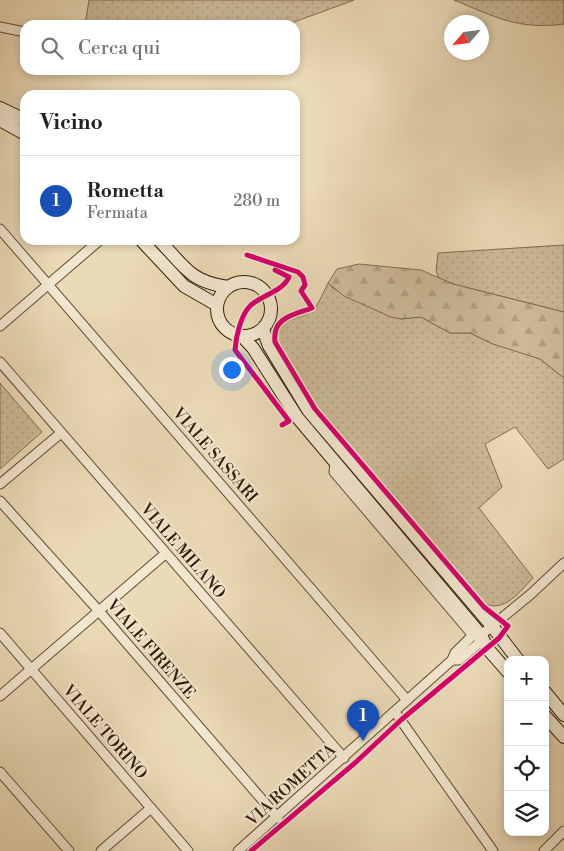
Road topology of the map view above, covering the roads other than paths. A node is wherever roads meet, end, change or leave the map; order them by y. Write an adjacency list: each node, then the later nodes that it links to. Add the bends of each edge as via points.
1 (0, 27): 2 (street)
2 (20, 31)
3 (0, 108): 4 (main road)
4 (20, 118)
5 (0, 120): 6 (main road)
6 (20, 131)
7 (0, 229): 11 (street, VIALE SASSARI)
8 (94, 245): 11 (street)
9 (146, 245): 13 (main road, via 184,286)
10 (164, 245): 12 (main road, via 194,278)
11 (48, 284): 14 (street); 32 (street, VIALE SASSARI)
12 (228, 287): 13 (main road); 15 (main road, via 247,282 264,290 272,312)
13 (217, 305): 16 (main road, via 223,326)
14 (0, 326)
15 (263, 329): 16 (main road); 24 (main road, via 269,346 308,410)
16 (242, 336): 26 (main road, via 297,416)
17 (0, 362): 18 (street, VIALE MILANO)
18 (62, 433): 19 (street); 21 (street, VIALE MILANO)
19 (0, 484)
20 (0, 501): 23 (street, VIALE FIRENZE)
21 (165, 554): 23 (street); 37 (street, VIALE MILANO)
22 (564, 563): 24 (street, VIA ROMETTA)
23 (98, 610): 29 (street); 40 (street, VIALE FIRENZE)
24 (492, 626): 26 (street, VIA ROMETTA); 27 (main road)
25 (0, 633): 29 (street, VIALE TORINO)
26 (477, 635): 28 (main road); 32 (street, VIA ROMETTA, via 478,644 459,660 452,660)
27 (515, 656)
28 (504, 667)
29 (32, 670): 30 (street); 39 (street, VIALE TORINO)
30 (0, 696)
31 (549, 697): 34 (main road)
32 (407, 700): 33 (street, VIA ROMETTA)
33 (395, 712): 37 (street, VIA ROMETTA); 48 (street)
34 (564, 715)
35 (549, 720): 36 (main road)
36 (564, 737)
37 (344, 758): 40 (street, VIA ROMETTA)
38 (0, 772): 44 (street)
39 (151, 808): 45 (street); 46 (street, VIALE TORINO)
40 (278, 818): 47 (street, VIA ROMETTA)
41 (564, 831): 42 (street)
42 (557, 838): 43 (street); 49 (street)
43 (564, 846)
44 (69, 851)
45 (102, 851)
46 (188, 851)
47 (238, 851)
48 (493, 851)
49 (544, 851)

